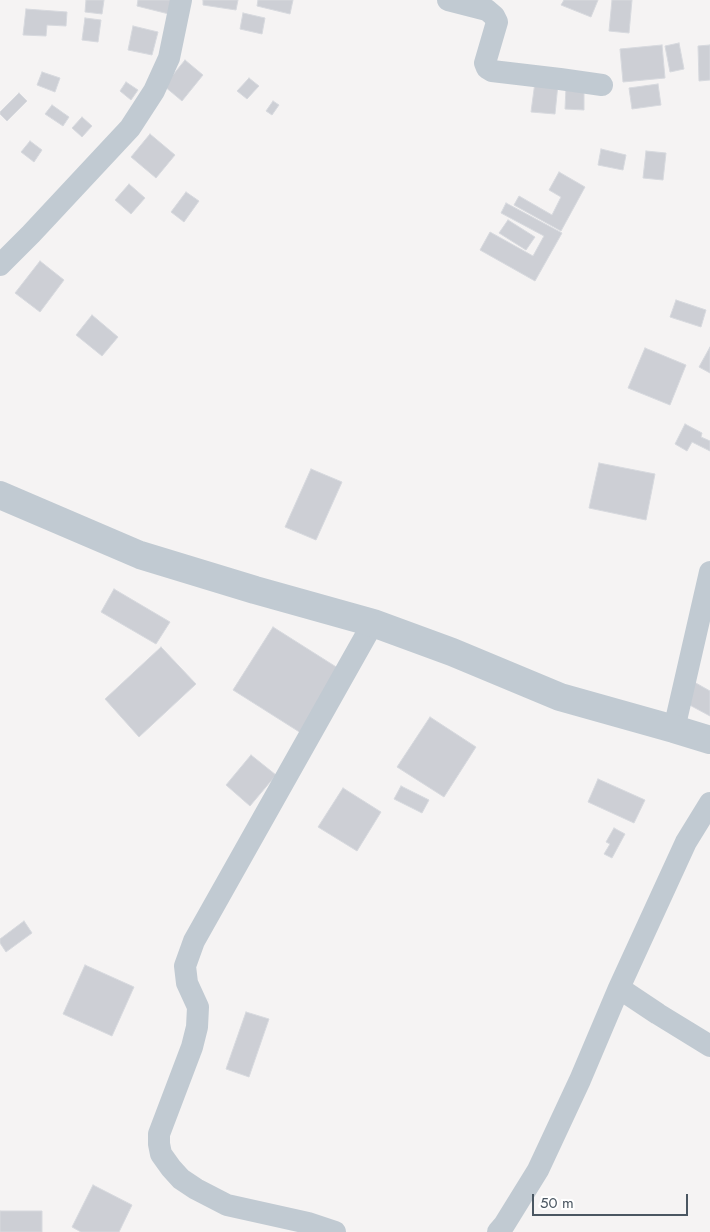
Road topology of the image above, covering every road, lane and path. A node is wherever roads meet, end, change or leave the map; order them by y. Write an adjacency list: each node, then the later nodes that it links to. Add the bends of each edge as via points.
1 (181, 0): 4 (street, via 169,58 154,91 130,128)
2 (448, 0): 3 (street, via 487,10 494,16 497,22 485,63 492,71)
3 (602, 85)
4 (0, 265)
5 (0, 495): 7 (street, via 140,555)
6 (710, 572): 8 (street)
7 (373, 623): 8 (street, via 560,697); 14 (street, via 194,941 184,966 187,983 198,1007 198,1027 159,1134 161,1154 181,1180 227,1205)
8 (674, 729): 9 (street)
9 (710, 740)
10 (710, 803): 11 (street, via 686,842)
11 (619, 988): 12 (street); 13 (street, via 538,1170)
12 (710, 1046)
13 (506, 1230)
14 (335, 1232)

